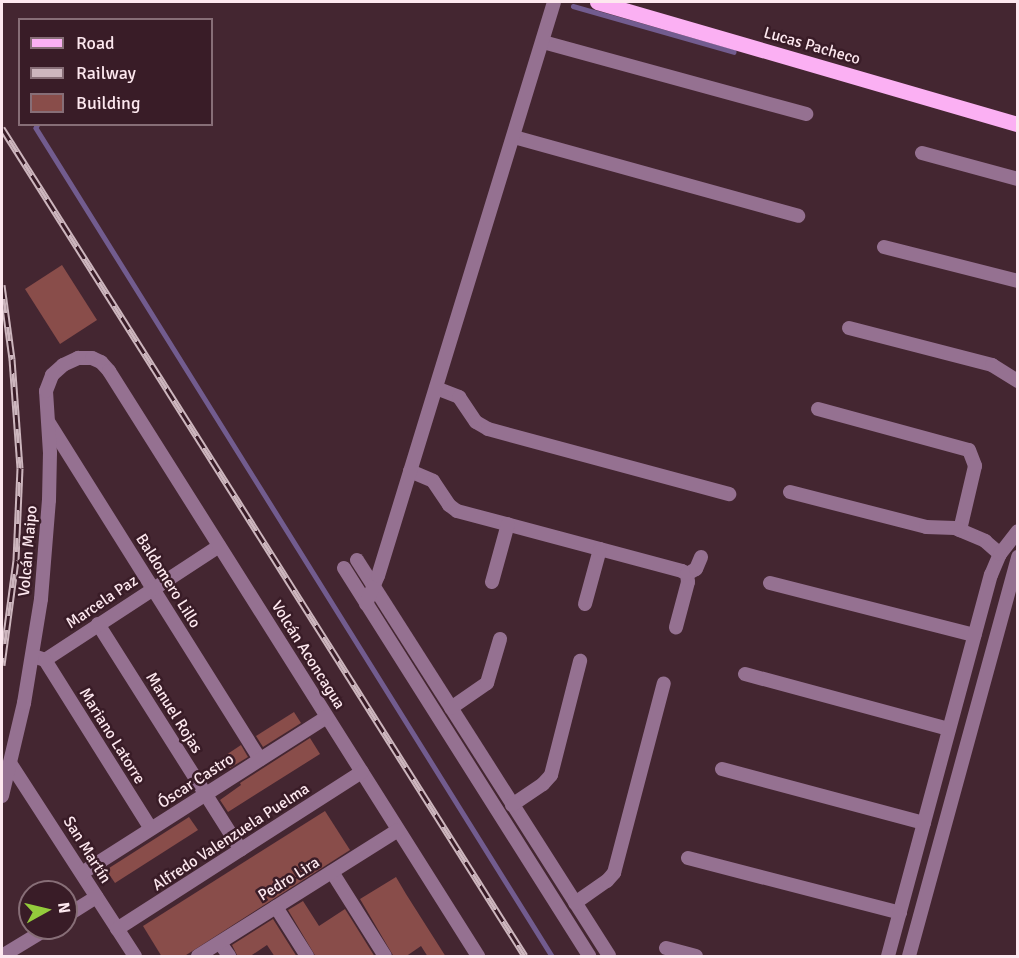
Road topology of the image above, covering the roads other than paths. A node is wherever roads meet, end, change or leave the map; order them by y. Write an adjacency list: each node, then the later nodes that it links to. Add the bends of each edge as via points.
1 (554, 2): 3 (street)
2 (597, 2): 5 (main road, Lucas Pacheco)
3 (543, 42): 4 (street); 6 (street)
4 (806, 114)
5 (1017, 124)
6 (514, 137): 9 (street); 15 (street)
7 (922, 153): 8 (street)
8 (1017, 178)
9 (798, 216)
10 (884, 247): 11 (street)
11 (1017, 281)
12 (849, 328): 14 (street, via 992,365)
13 (109, 371): 17 (street, Volcán Maipo, via 98,360 86,357 56,370 46,391); 24 (street, Volcán Aconcagua)
14 (1017, 381)
15 (436, 388): 18 (street); 20 (street, via 459,397 476,422 488,429)
16 (818, 409): 22 (street, via 969,450 975,466)
17 (47, 420): 34 (street, Baldomero Lillo); 42 (street, Volcán Maipo, via 50,500)
18 (410, 471): 21 (street, via 433,481 457,511); 35 (street)
19 (790, 492): 22 (street, via 926,527)
20 (729, 494)
21 (508, 524): 25 (street); 32 (street)
22 (960, 530): 26 (street, via 985,541)
23 (1017, 531): 26 (street)
24 (219, 546): 34 (street, Marcela Paz); 47 (street, Volcán Aconcagua)
25 (600, 549): 31 (street); 37 (street)
26 (1000, 554): 40 (street)
27 (701, 557): 31 (street, via 696,569)
28 (1017, 557): 83 (street)
29 (357, 560): 35 (street)
30 (344, 568): 36 (street)
31 (687, 574): 39 (street)
32 (492, 582)
33 (770, 583): 40 (street)
34 (153, 588): 38 (street, Marcela Paz); 49 (street, Baldomero Lillo)
35 (374, 588): 36 (street); 46 (street)
36 (366, 604): 79 (street)
37 (585, 604)
38 (98, 624): 42 (street, Marcela Paz); 53 (street, Manuel Rojas)
39 (676, 627)
40 (975, 634): 48 (street)
41 (500, 639): 46 (street, via 487,683)
42 (39, 658): 50 (street, Volcán Maipo); 57 (street, Mariano Latorre)
43 (580, 661): 55 (street, via 551,775)
44 (745, 674): 48 (street)
45 (664, 683): 64 (street, via 614,873)
46 (451, 708): 55 (street)
47 (327, 717): 49 (street, Óscar Castro); 52 (street, Volcán Aconcagua)
48 (949, 729): 56 (street)
49 (260, 759): 53 (street, Óscar Castro)
50 (10, 762): 54 (street, Volcán Maipo); 62 (street, San Martín)
51 (722, 768): 56 (street)
52 (362, 772): 58 (street, Volcán Aconcagua); 59 (street, Alfredo Valenzuela Puelma)
53 (206, 794): 57 (street, Óscar Castro); 59 (street, Manuel Rojas)
54 (2, 796)
55 (512, 805): 64 (street)
56 (924, 823): 67 (street)
57 (151, 829): 62 (street, Óscar Castro)
58 (398, 830): 61 (street, Pedro Lira); 78 (street, Volcán Aconcagua)
59 (241, 850): 68 (street, Alfredo Valenzuela Puelma)
60 (688, 858): 67 (street)
61 (332, 872): 65 (street, Pedro Lira); 77 (street)
62 (82, 873): 63 (street, San Martín)
63 (97, 897): 66 (street); 68 (street, San Martín)
64 (575, 903): 80 (street)
65 (276, 907): 70 (street, Pedro Lira); 76 (street)
66 (78, 909)
67 (900, 913): 82 (street)
68 (117, 929): 72 (street, San Martín)
69 (29, 940): 73 (street)
70 (220, 943): 74 (street, Pedro Lira); 75 (street)
71 (666, 948): 81 (street)
72 (132, 956)
73 (2, 957)
74 (198, 957)
75 (229, 957)
76 (307, 957)
77 (385, 957)
78 (478, 957)
79 (590, 957)
80 (609, 957)
81 (696, 957)
82 (888, 957)
83 (909, 957)

